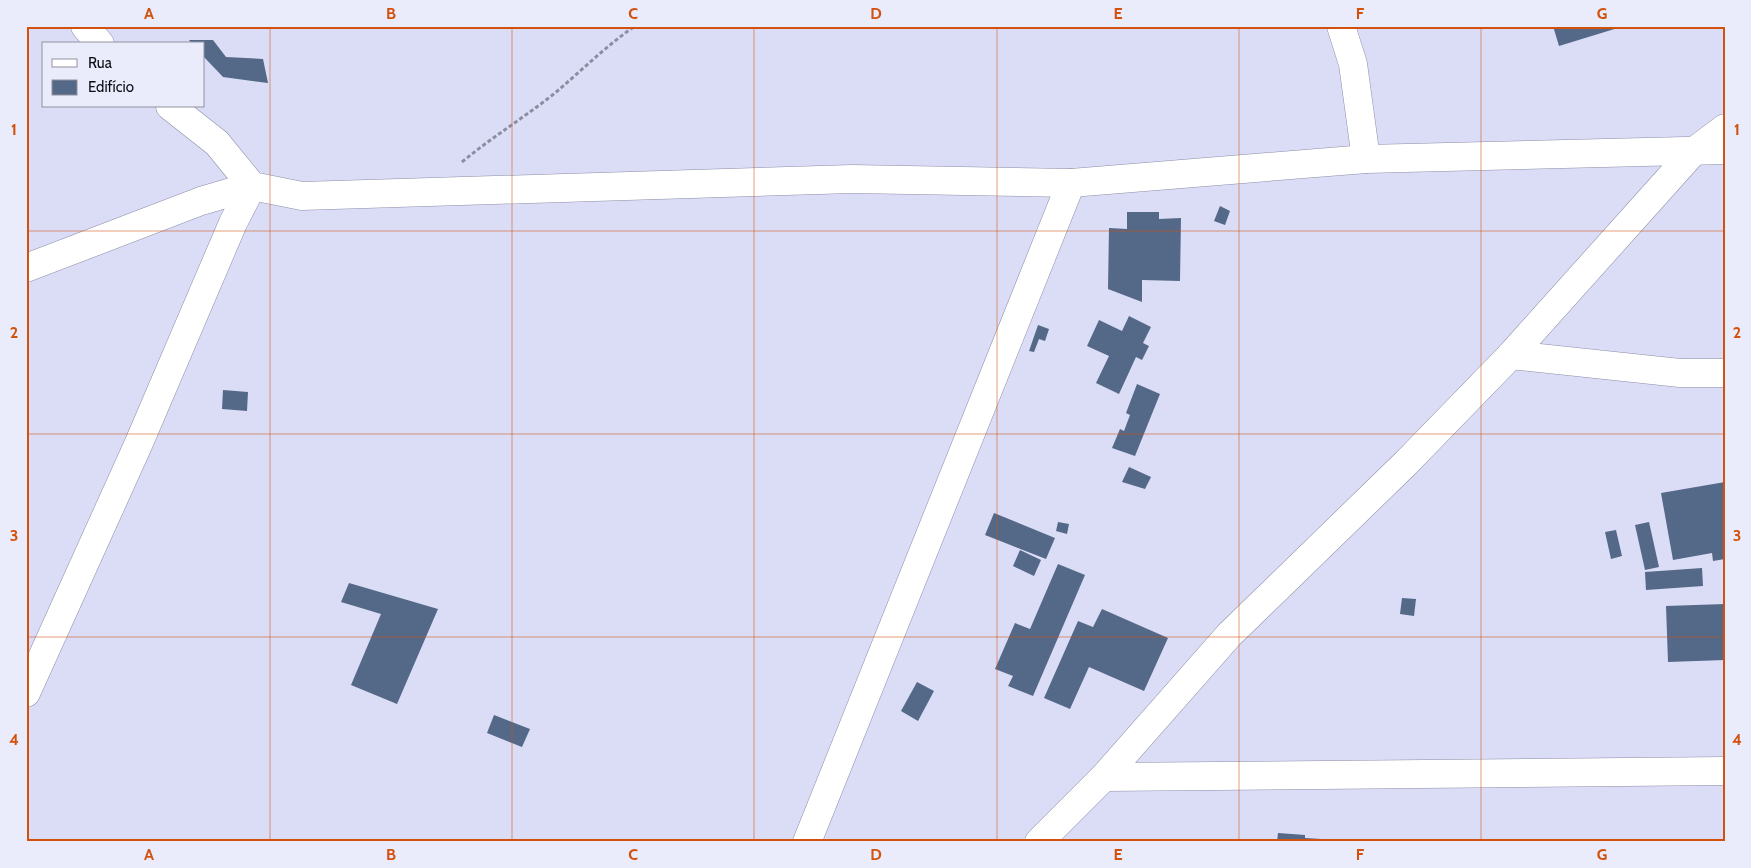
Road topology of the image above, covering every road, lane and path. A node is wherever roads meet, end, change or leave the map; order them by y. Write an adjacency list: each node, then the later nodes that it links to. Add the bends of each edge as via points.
1 (85, 26): 4 (street)
2 (634, 26): 12 (path, via 553,94 486,142)
3 (1342, 26): 9 (street, via 1353,64)
4 (98, 42)
5 (173, 108): 11 (street, via 217,143)
6 (1725, 128): 8 (street)
7 (1725, 150): 8 (street)
8 (1694, 152): 9 (street); 14 (street)
9 (1366, 159): 10 (street)
10 (1070, 183): 12 (street, via 852,179); 19 (street)
11 (252, 186): 12 (street, via 302,196); 13 (street, via 201,201); 16 (street, via 232,223 138,445)
12 (425, 192)
13 (26, 268)
14 (1511, 355): 15 (street, via 1680,373); 18 (street, via 1406,463 1229,635)
15 (1725, 373)
16 (26, 693)
17 (1725, 771): 18 (street)
18 (1104, 777): 20 (street)
19 (807, 842)
20 (1040, 842)

